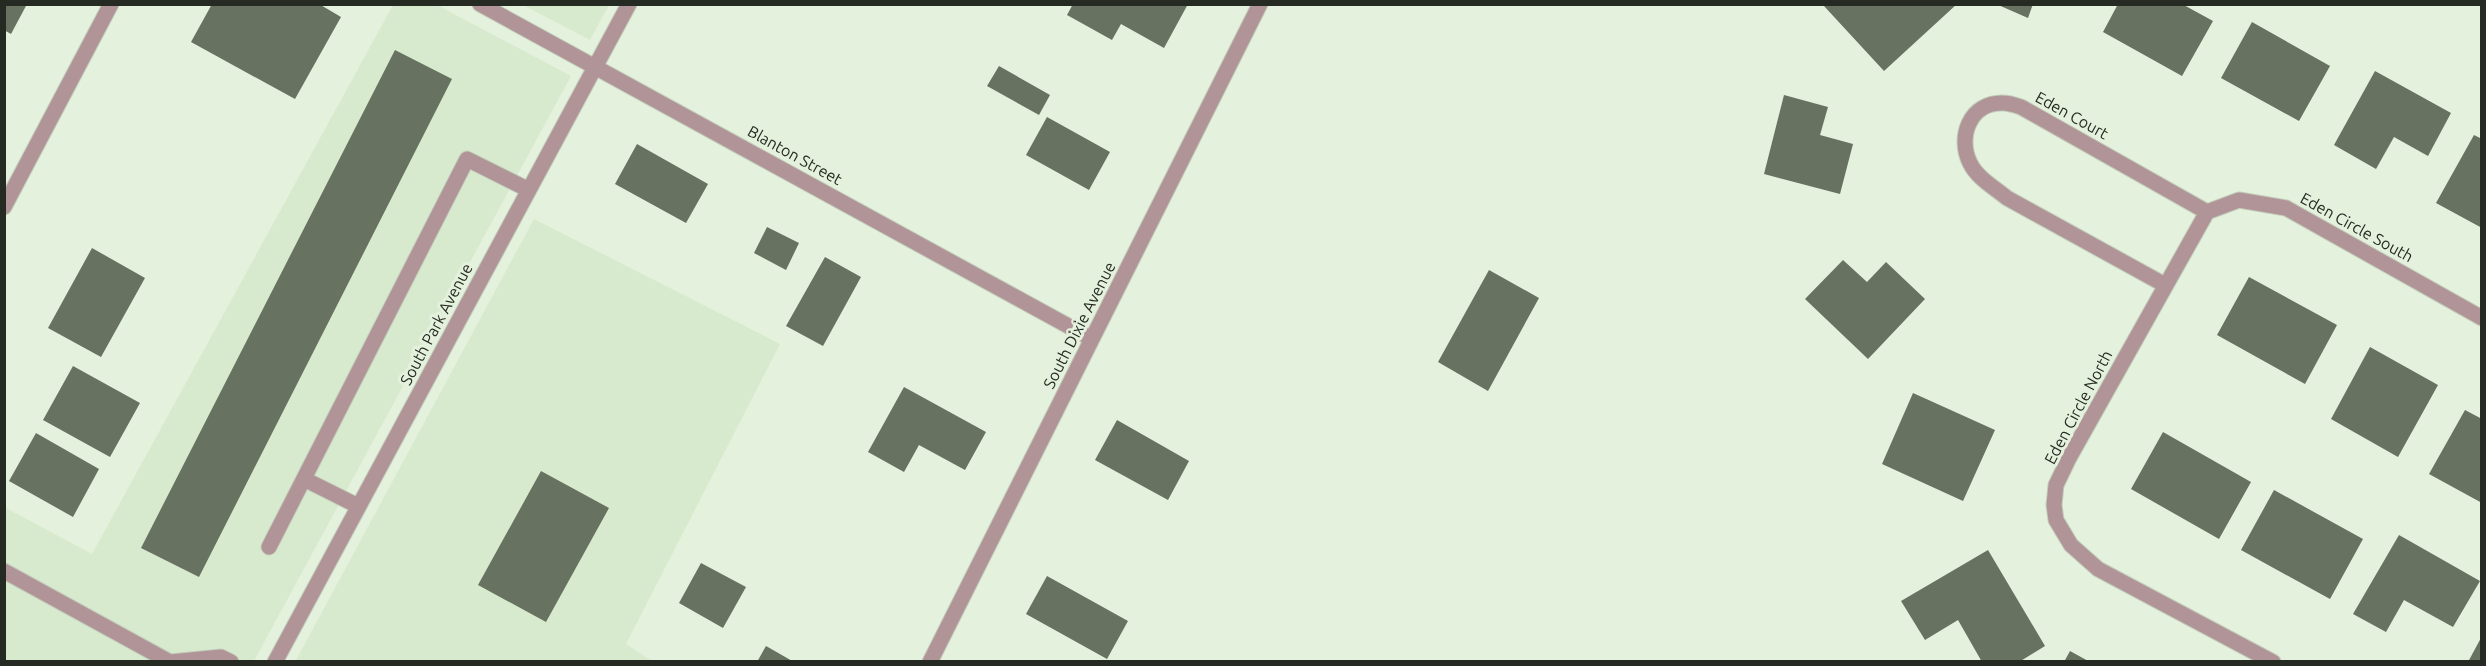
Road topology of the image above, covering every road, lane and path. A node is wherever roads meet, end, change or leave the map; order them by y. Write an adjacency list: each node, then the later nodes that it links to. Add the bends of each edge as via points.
1 (111, 4): 7 (street)
2 (480, 4): 5 (street, Blanton Street)
3 (628, 4): 5 (street, South Park Avenue)
4 (1260, 4): 11 (street, South Dixie Avenue)
5 (596, 66): 6 (street, South Park Avenue); 11 (street, Blanton Street)
6 (529, 190): 12 (street, via 467,159); 13 (street, South Park Avenue)
7 (4, 207)
8 (2207, 212): 9 (street, Eden Circle North); 9 (street, Eden Court, via 2021,107 1991,104 1968,122 1964,136 1967,153 1971,165 1987,182 2007,198); 10 (street, Eden Circle South, via 2239,200 2286,208)
9 (2165, 285): 20 (street, Eden Circle North, via 2056,484 2056,520 2071,545 2098,569)
10 (2481, 318)
11 (1092, 339): 19 (street, South Dixie Avenue)
12 (304, 479): 13 (street); 14 (street)
13 (358, 506): 18 (street, South Park Avenue)
14 (268, 547)
15 (4, 571): 16 (street)
16 (170, 662): 17 (street, via 221,657)
17 (231, 662)
18 (275, 662)
19 (930, 662)
20 (2272, 662)

